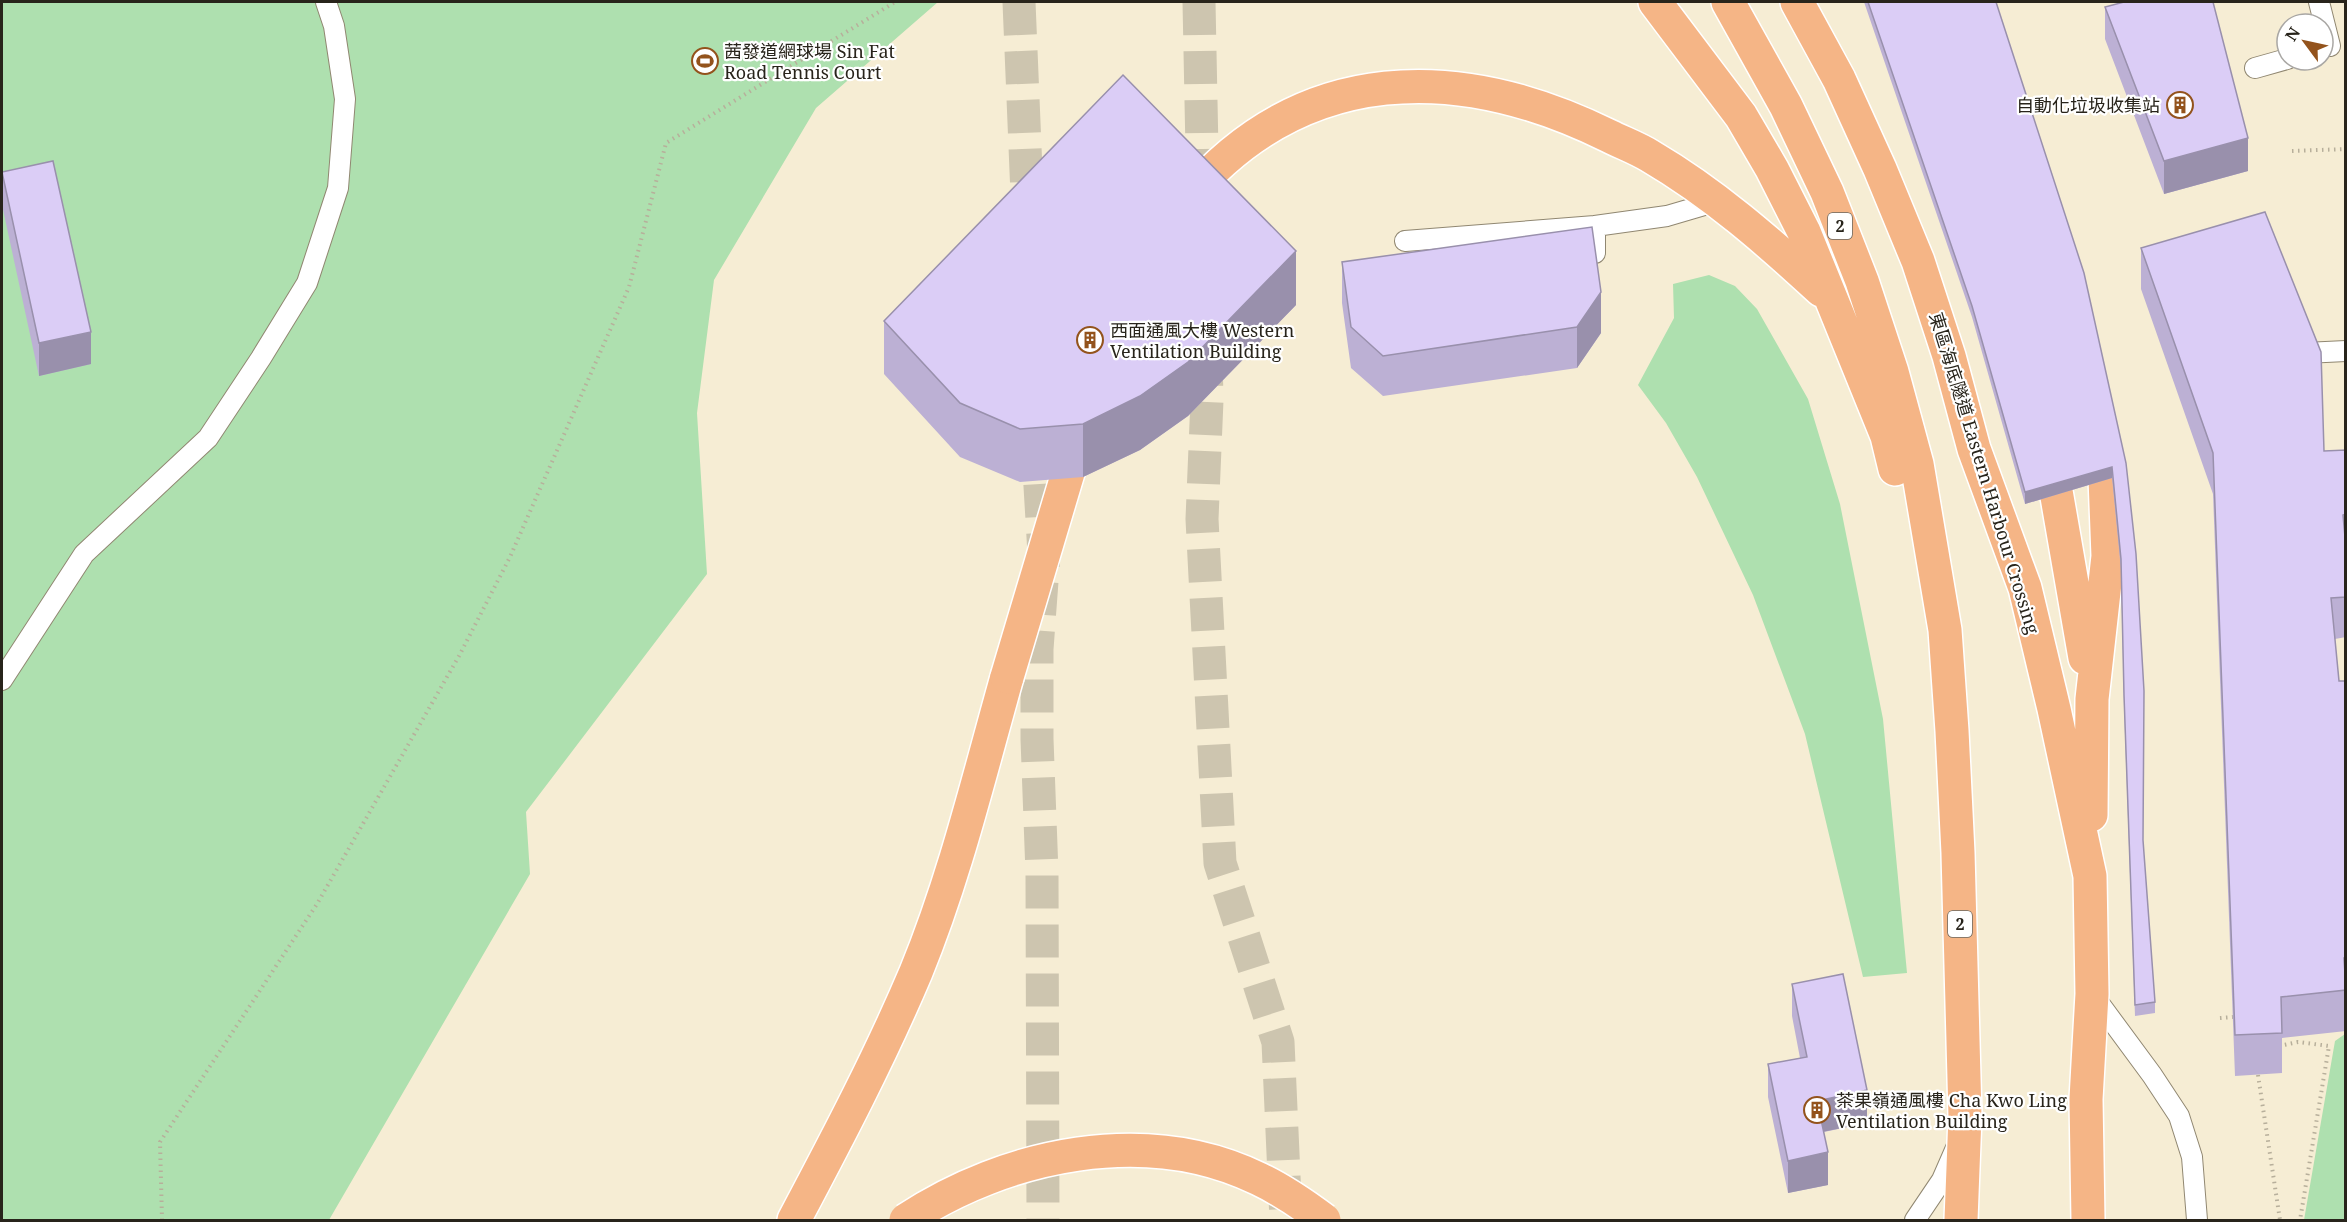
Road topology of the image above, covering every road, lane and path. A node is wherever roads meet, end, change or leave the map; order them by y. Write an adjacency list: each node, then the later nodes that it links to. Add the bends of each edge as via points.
1 (326, 2): 21 (lane, via 345,99 338,188 307,283 208,438 84,554)
2 (895, 2): 31 (path, via 666,143 629,287 510,557 459,656 317,904 160,1142)
3 (1655, 2): 15 (highway, via 1741,116 1767,160 1804,232)
4 (1728, 2): 23 (highway, 2, via 1827,192 1892,372 1917,464 1945,630)
5 (1797, 2): 24 (highway, 東區海底隧道 Eastern Harbour Crossing, via 1839,79 1918,261 1974,449 2025,588)
6 (2275, 62): 7 (lane)
7 (2255, 68)
8 (2346, 149): 9 (path)
9 (2292, 151)
10 (1718, 201): 11 (highway, via 1649,155 1579,121 1494,94 1428,85 1360,92 1302,110 1228,155); 12 (lane, via 1667,216); 15 (highway, via 1772,244)
11 (1179, 208)
12 (1595, 225): 13 (lane); 14 (lane)
13 (1405, 241)
14 (1595, 253)
15 (1828, 297): 23 (highway, via 1887,436)
16 (2346, 351): 17 (lane)
17 (2305, 353)
18 (1088, 407): 32 (highway, bridge, via 946,890 916,971 854,1107)
19 (2092, 412): 22 (highway, via 2105,478 2108,556)
20 (2056, 491): 22 (highway)
21 (2, 680)
22 (2092, 699): 24 (highway)
23 (1952, 731): 30 (highway, 2)
24 (2090, 876): 25 (highway, 東區海底隧道 Eastern Harbour Crossing)
25 (2092, 994): 37 (highway, 東區海底隧道 Eastern Harbour Crossing, via 2086,1099); 38 (lane, via 2179,1116 2192,1157)
26 (2233, 1017): 27 (path)
27 (2220, 1018)
28 (2270, 1048): 40 (path, via 2298,1042 2329,1046)
29 (2258, 1075): 39 (path)
30 (1965, 1116): 35 (lane, via 1954,1155); 36 (highway, 2)
31 (162, 1221)
32 (794, 1221)
33 (906, 1221): 34 (highway, bridge, via 966,1188 1012,1169 1058,1157 1149,1151 1213,1163 1258,1178)
34 (1324, 1221)
35 (1915, 1221)
36 (1961, 1221)
37 (2088, 1221)
38 (2197, 1221)
39 (2280, 1221)
40 (2300, 1221)

